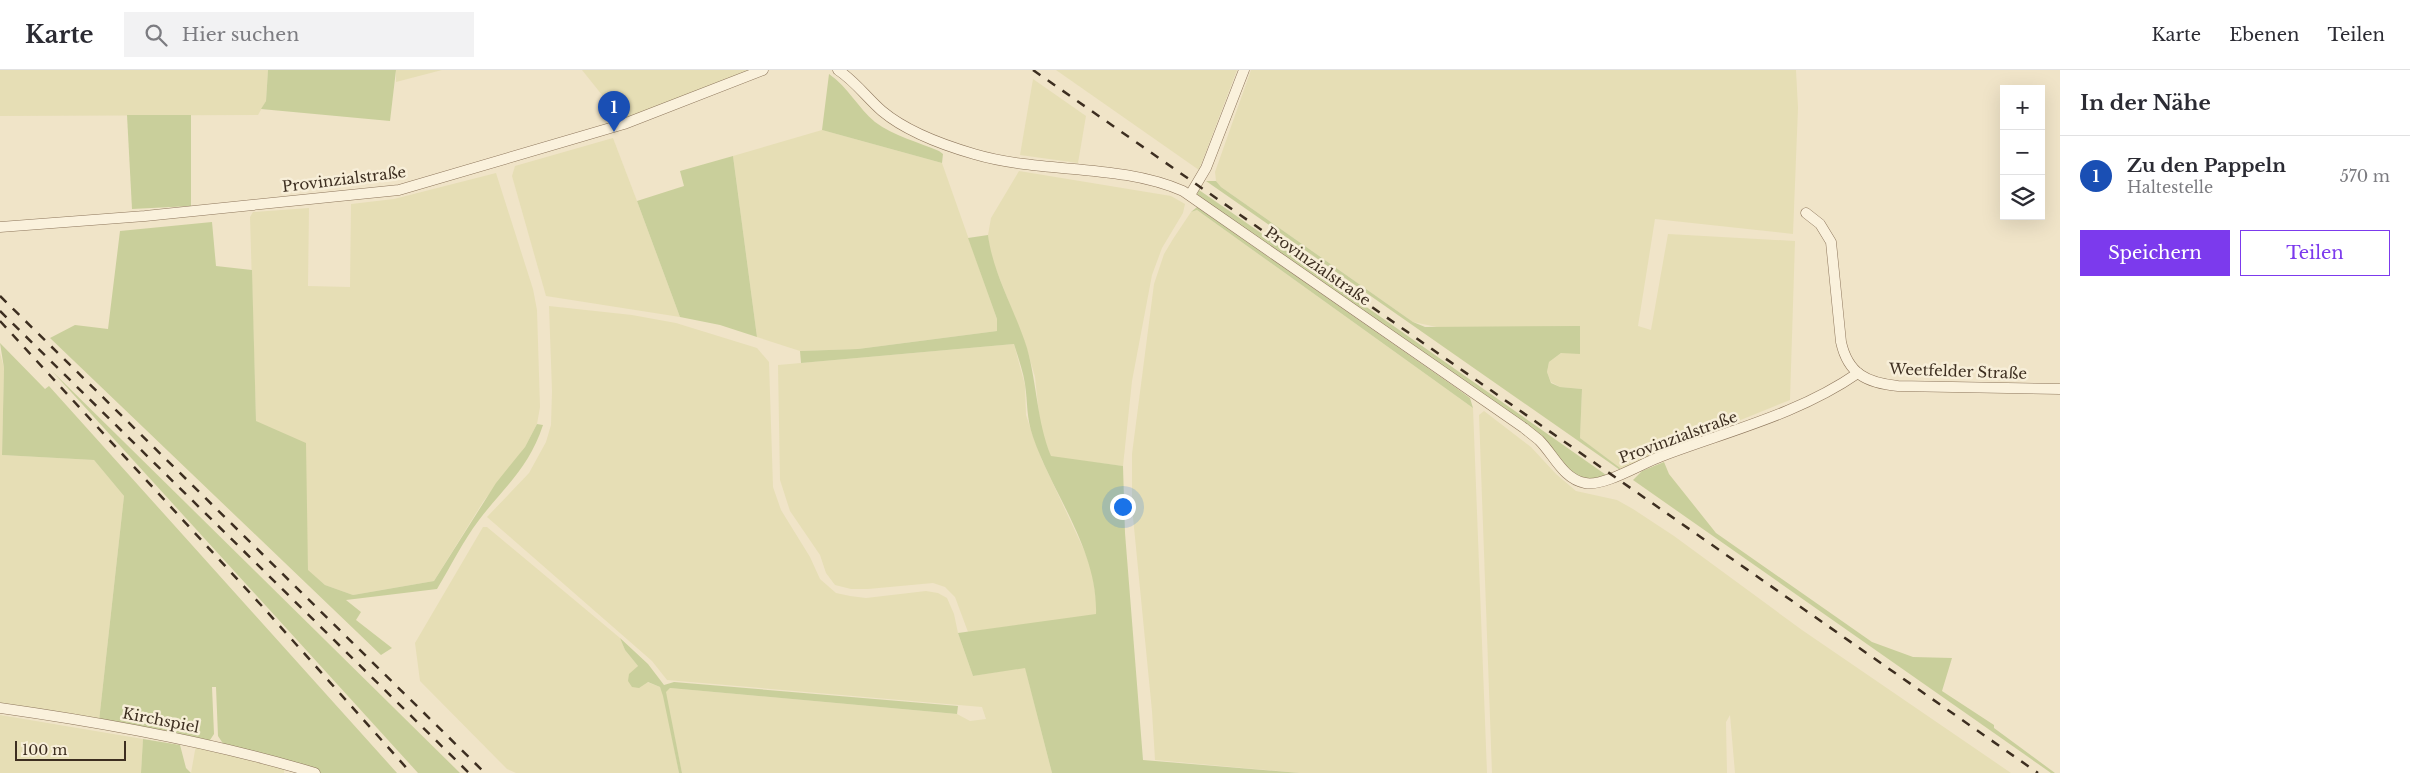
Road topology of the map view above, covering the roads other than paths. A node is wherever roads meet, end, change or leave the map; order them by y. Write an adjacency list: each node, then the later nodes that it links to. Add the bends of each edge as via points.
1 (763, 70): 6 (street, Provinzialstraße, via 619,126 399,190)
2 (838, 70): 4 (street, Provinzialstraße, via 888,116 950,146 996,159 1151,180)
3 (1244, 70): 4 (street, via 1206,168)
4 (1190, 196): 7 (street, Provinzialstraße, via 1524,428 1539,440 1564,471 1589,484 1603,483 1662,456 1757,423)
5 (1806, 213): 7 (street, Weetfelder Straße, via 1820,224 1831,242 1843,352)
6 (0, 227)
7 (1858, 373): 8 (street, Weetfelder Straße, via 1874,383 1898,386)
8 (2060, 389)
9 (0, 708): 10 (street, Kirchspiel, via 217,746)
10 (315, 773)

